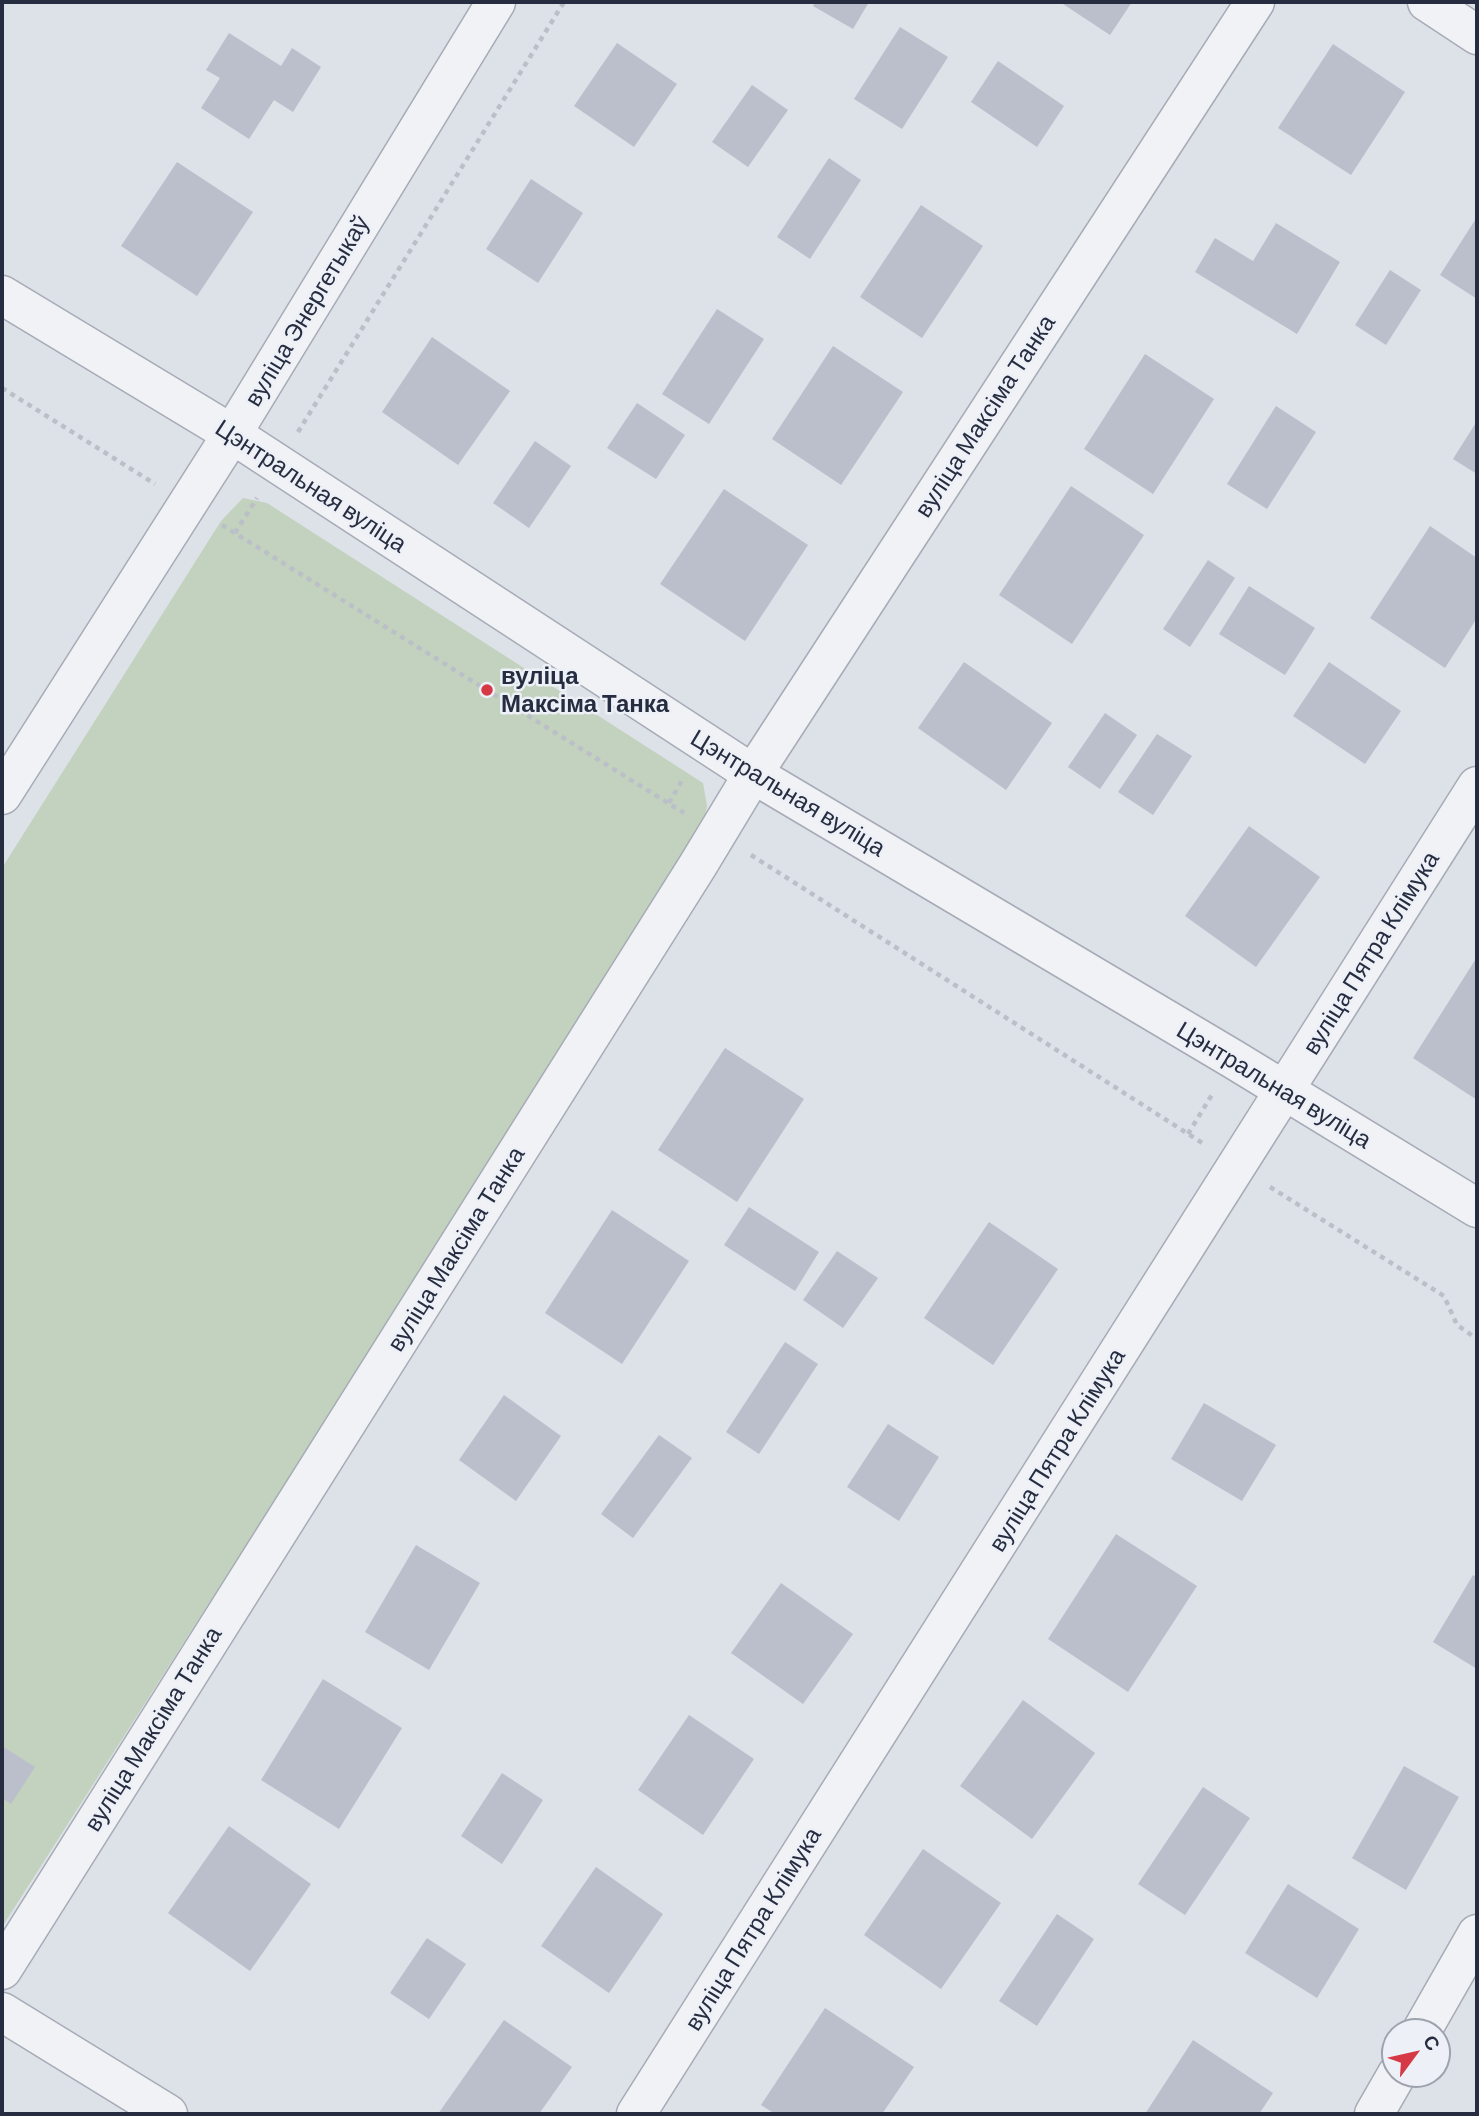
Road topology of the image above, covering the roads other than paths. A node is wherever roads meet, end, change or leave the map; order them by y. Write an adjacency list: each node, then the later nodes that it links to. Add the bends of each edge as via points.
1 (496, 2): 6 (street, вуліца Энергетыкаў)
2 (1255, 2): 7 (street, вуліца Максіма Танка)
3 (1427, 2): 4 (street)
4 (1477, 35)
5 (2, 295): 6 (street, Цэнтральная вуліца)
6 (232, 434): 7 (street, Цэнтральная вуліца); 9 (street, вуліца Энергетыкаў)
7 (753, 774): 10 (street, Цэнтральная вуліца); 13 (street, вуліца Максіма Танка)
8 (1477, 786): 10 (street, вуліца Пятра Клімука)
9 (2, 795)
10 (1284, 1090): 11 (street, Цэнтральная вуліца); 18 (street, вуліца Пятра Клімука)
11 (1477, 1208)
12 (1477, 1934): 15 (street)
13 (2, 1970)
14 (2, 2012): 17 (street)
15 (1429, 2018)
16 (1389, 2088): 19 (street)
17 (168, 2114)
18 (636, 2114)
19 (1374, 2114)

